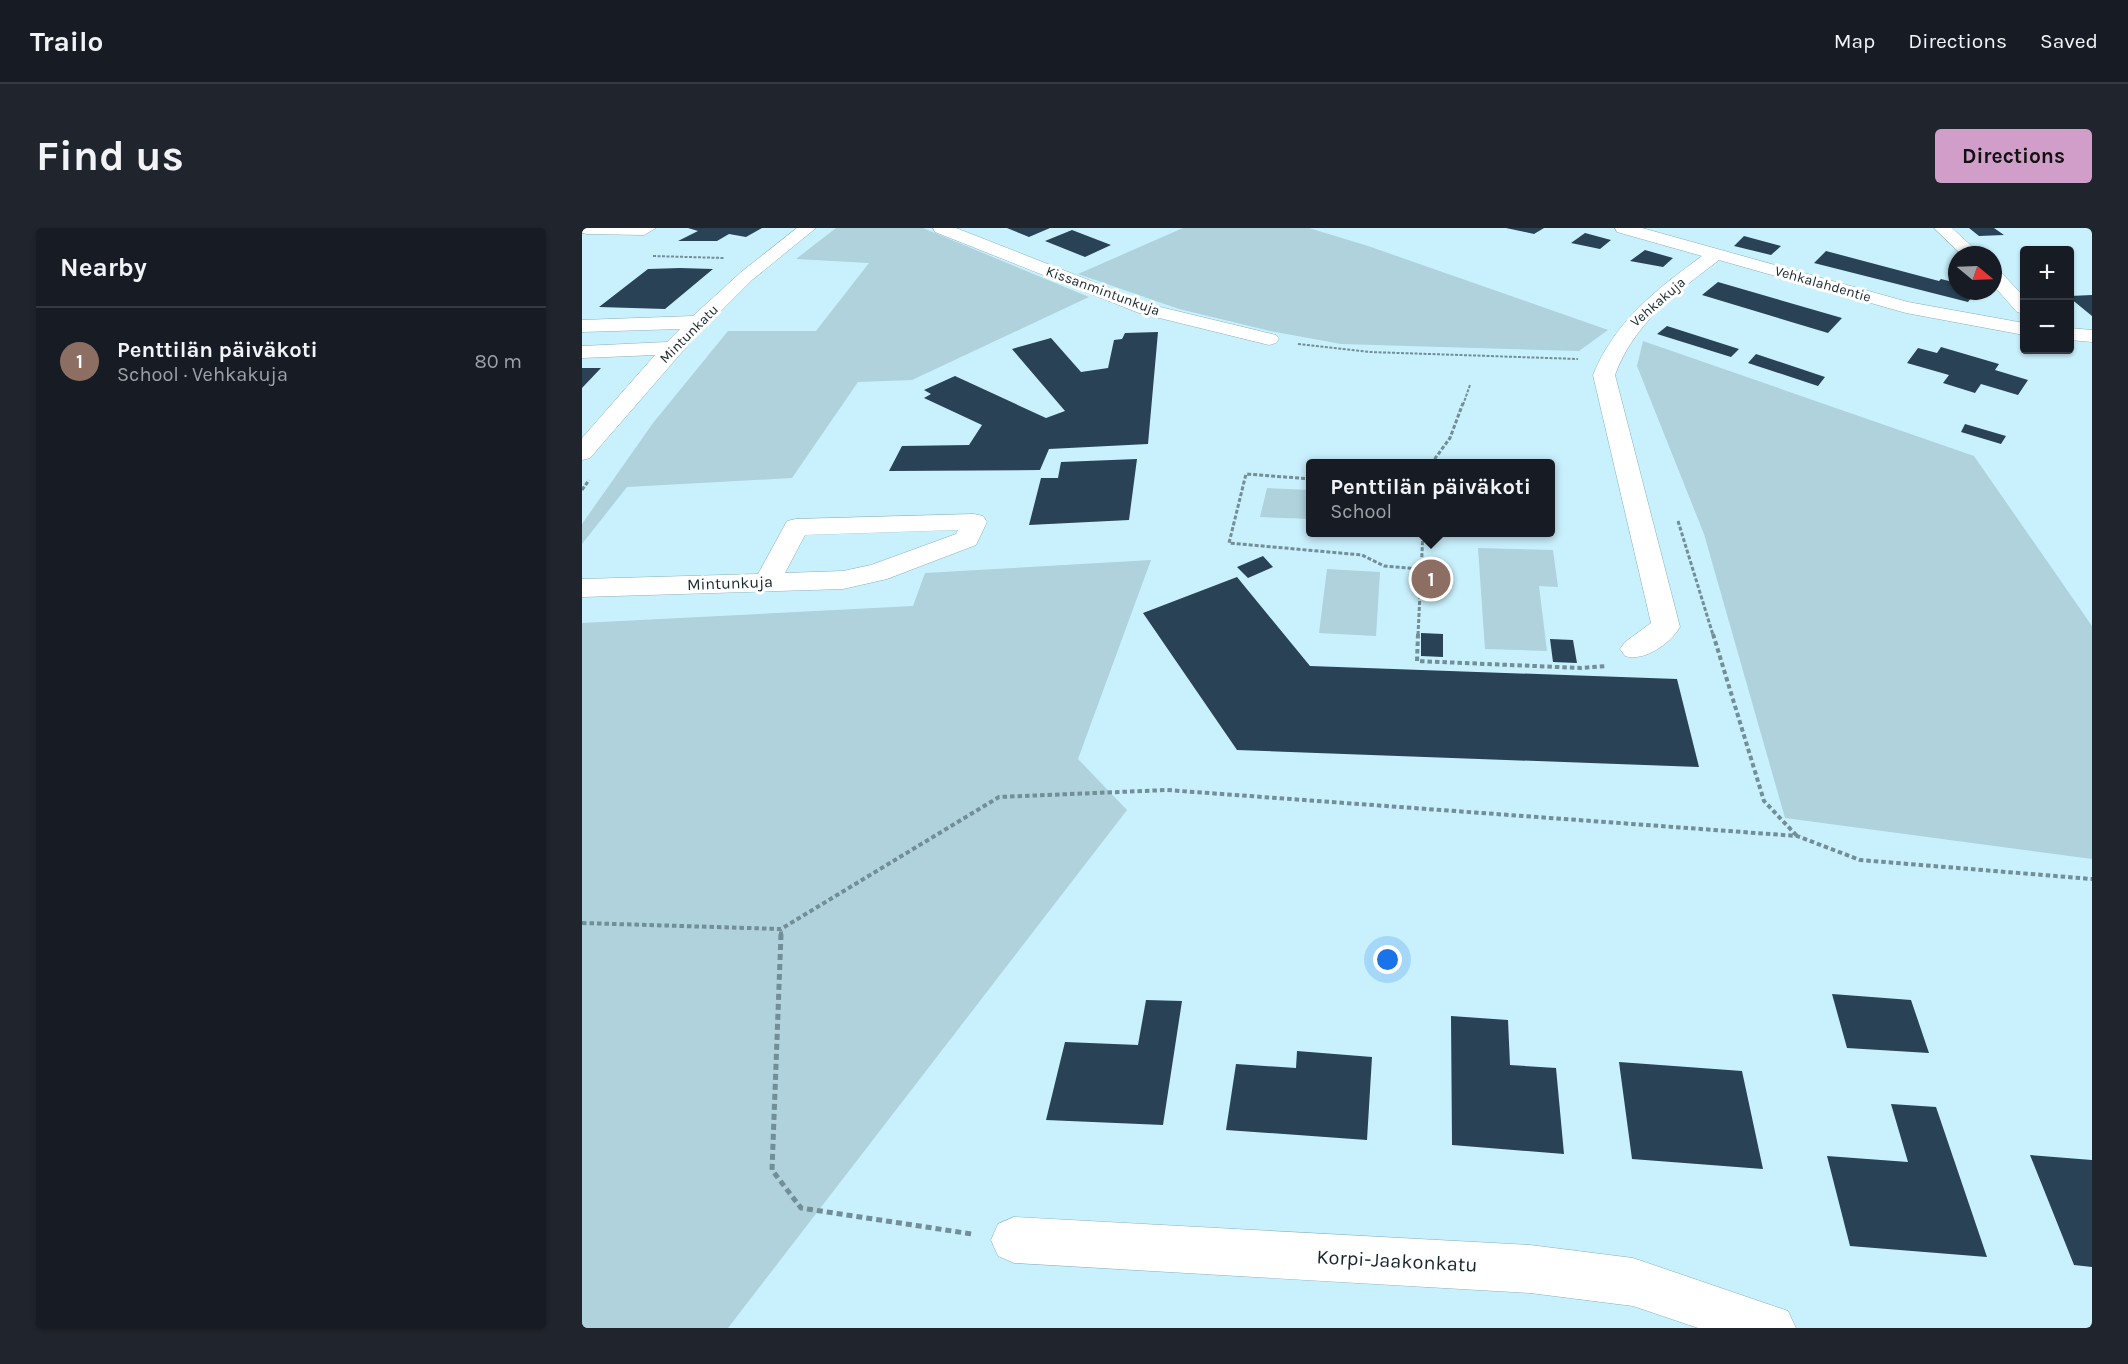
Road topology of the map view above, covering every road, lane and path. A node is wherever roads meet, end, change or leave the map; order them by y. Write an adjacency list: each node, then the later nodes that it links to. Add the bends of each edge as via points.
1 (589, 228): 2 (street)
2 (648, 228)
3 (808, 228): 10 (street, Mintunkatu)
4 (941, 228): 18 (street, Kissanmintunkuja, via 1146,309)
5 (1623, 228): 8 (street, Vehkalahdentie)
6 (1942, 228): 7 (street)
7 (1962, 246)
8 (1716, 254): 15 (street, Vehkalahdentie, via 1940,315); 21 (street, Vehkakuja, via 1630,324)
9 (647, 255): 10 (path)
10 (768, 268): 13 (street, Mintunkatu)
11 (2002, 283): 12 (street)
12 (2020, 303)
13 (699, 322): 14 (street); 19 (street, Mintunkatu)
14 (582, 326)
15 (2020, 328)
16 (2074, 334): 17 (street)
17 (2092, 336)
18 (1269, 339): 21 (path, via 1371,352)
19 (673, 348): 20 (street); 23 (street, Mintunkatu)
20 (582, 352)
21 (1609, 358): 31 (street, via 1604,375 1666,627)
22 (1470, 385): 24 (path, via 1454,427)
23 (582, 453)
24 (1434, 459)
25 (1306, 478): 28 (path, via 1245,474 1229,543 1362,555 1384,566)
26 (1677, 518): 32 (path, via 1764,801)
27 (1423, 537): 28 (path)
28 (1421, 569): 31 (path, via 1417,661 1602,668)
29 (767, 582): 29 (street, Mintunkuja, via 843,580 878,573 967,539 974,522 796,527); 30 (street, Mintunkuja)
30 (582, 588)
31 (1635, 649)
32 (1797, 837): 33 (path, via 1860,860); 35 (path, via 1167,790 999,797)
33 (2092, 879)
34 (582, 923): 35 (path)
35 (781, 929): 36 (path, via 772,1170 801,1208)
36 (1014, 1240): 37 (street, Korpi-Jaakonkatu, via 1530,1269 1633,1282)
37 (1771, 1328)

